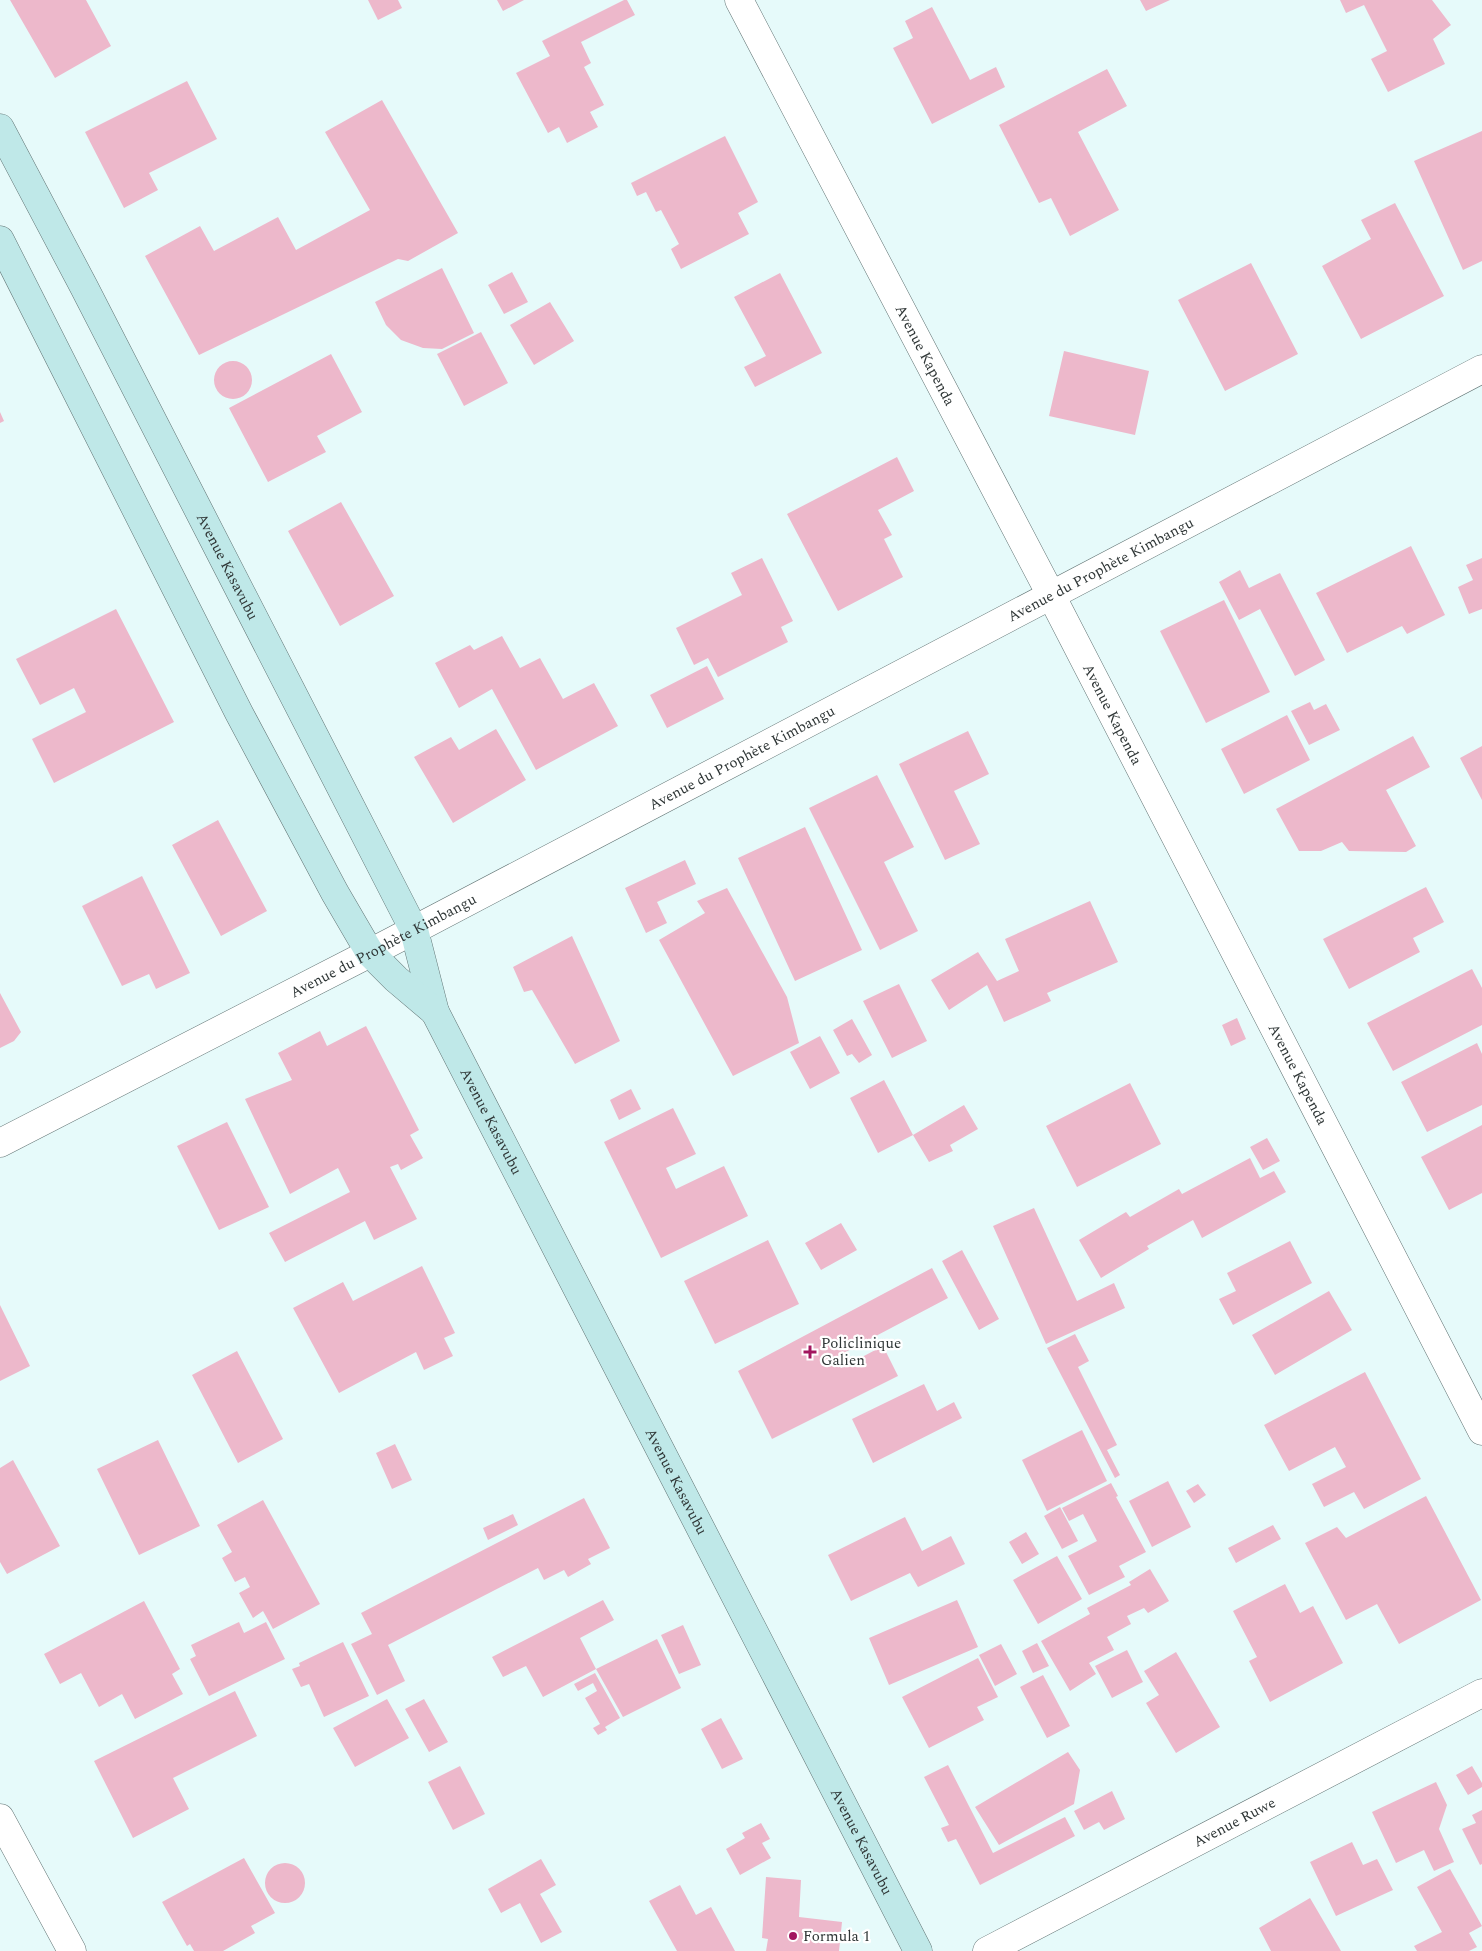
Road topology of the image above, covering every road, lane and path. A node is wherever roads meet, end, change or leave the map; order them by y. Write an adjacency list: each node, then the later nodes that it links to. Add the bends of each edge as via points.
1 (739, 0): 5 (street, Avenue Kapenda)
2 (0, 128): 6 (main road, Avenue Kasavubu)
3 (0, 240): 7 (main road, Avenue Kasavubu, via 239,713)
4 (1482, 369): 5 (street, Avenue du Prophète Kimbangu)
5 (1051, 595): 6 (street, Avenue du Prophète Kimbangu); 10 (street, Avenue Kapenda)
6 (414, 930): 7 (street, Avenue du Prophète Kimbangu); 8 (main road, Avenue Kasavubu)
7 (370, 953): 8 (main road, Avenue Kasavubu); 9 (street, Avenue du Prophète Kimbangu)
8 (435, 1012): 14 (main road, Avenue Kasavubu)
9 (0, 1143)
10 (1482, 1431)
11 (1482, 1693): 15 (street, Avenue Ruwe)
12 (0, 1818): 13 (street)
13 (72, 1951)
14 (918, 1951)
15 (987, 1951)

